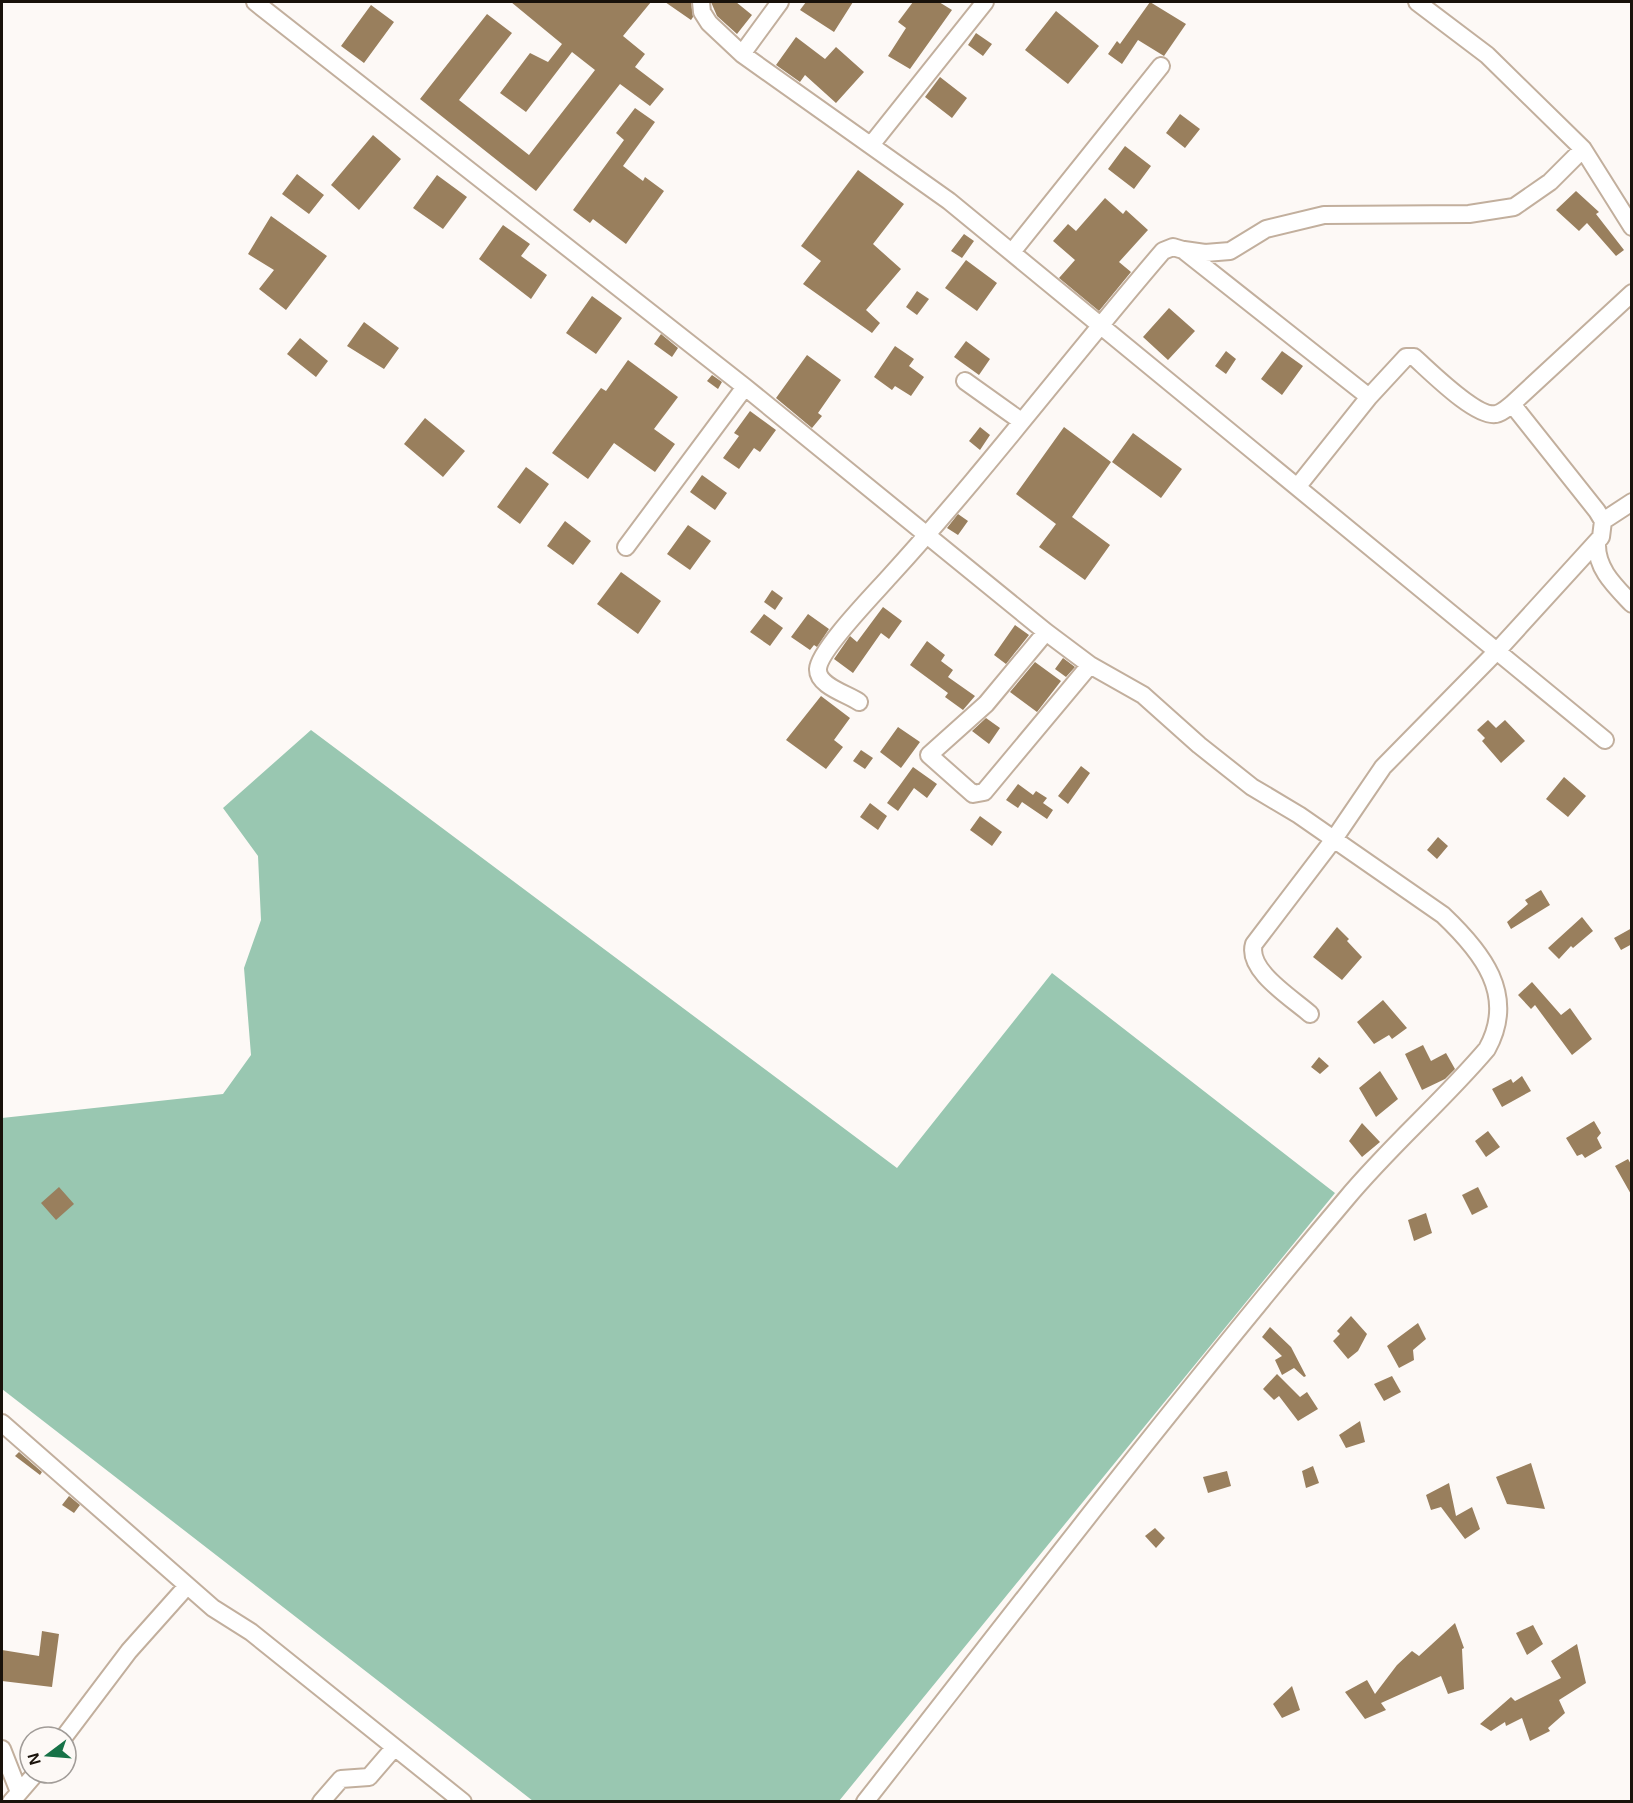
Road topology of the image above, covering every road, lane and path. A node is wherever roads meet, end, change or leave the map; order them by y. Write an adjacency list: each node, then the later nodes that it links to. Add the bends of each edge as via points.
1 (255, 2): 16 (street)
2 (701, 2): 6 (street, via 709,23)
3 (780, 2): 6 (street)
4 (985, 2): 8 (street)
5 (1417, 2): 9 (street, via 1487,55)
6 (742, 54): 8 (street)
7 (1161, 66): 12 (street)
8 (871, 145): 12 (street)
9 (1583, 149): 10 (street); 11 (street, via 1551,182 1514,207 1469,214 1324,215 1266,229 1230,251)
10 (1632, 226)
11 (1183, 250): 14 (street, via 1173,247 1163,251); 17 (street)
12 (1012, 252): 14 (street)
13 (1632, 293): 18 (street)
14 (1099, 325): 19 (street); 20 (street)
15 (965, 381): 19 (street)
16 (745, 387): 23 (street); 25 (street)
17 (1369, 397): 18 (street, via 1402,360 1410,357 1484,413 1494,414); 20 (street)
18 (1512, 404): 22 (street)
19 (1021, 421): 23 (street)
20 (1298, 486): 28 (street)
21 (1632, 502): 22 (street)
22 (1602, 521): 24 (street)
23 (927, 535): 27 (street); 30 (street, via 853,618 819,663 821,679)
24 (1597, 543): 26 (street, via 1598,560 1604,572); 28 (street)
25 (626, 547)
26 (1632, 604)
27 (1047, 632): 29 (street); 29 (street, via 986,704 929,755 973,794 984,792)
28 (1498, 650): 31 (street); 32 (street, via 1383,767)
29 (1090, 665): 32 (street, via 1143,695 1252,787)
30 (859, 702)
31 (1605, 740)
32 (1334, 839): 33 (street, via 1252,951 1258,969); 43 (street, via 1414,894 1462,933 1497,988 1499,1014 1495,1033 1477,1060 1380,1159 1282,1276)
33 (1310, 1014)
34 (2, 1423): 35 (street)
35 (187, 1586): 36 (street, via 123,1658); 37 (street)
36 (73, 1725)
37 (394, 1748): 41 (street, via 369,1777 341,1779); 42 (street)
38 (2, 1749): 40 (street)
39 (26, 1785): 40 (street)
40 (15, 1797)
41 (321, 1802)
42 (464, 1802)
43 (865, 1802)

